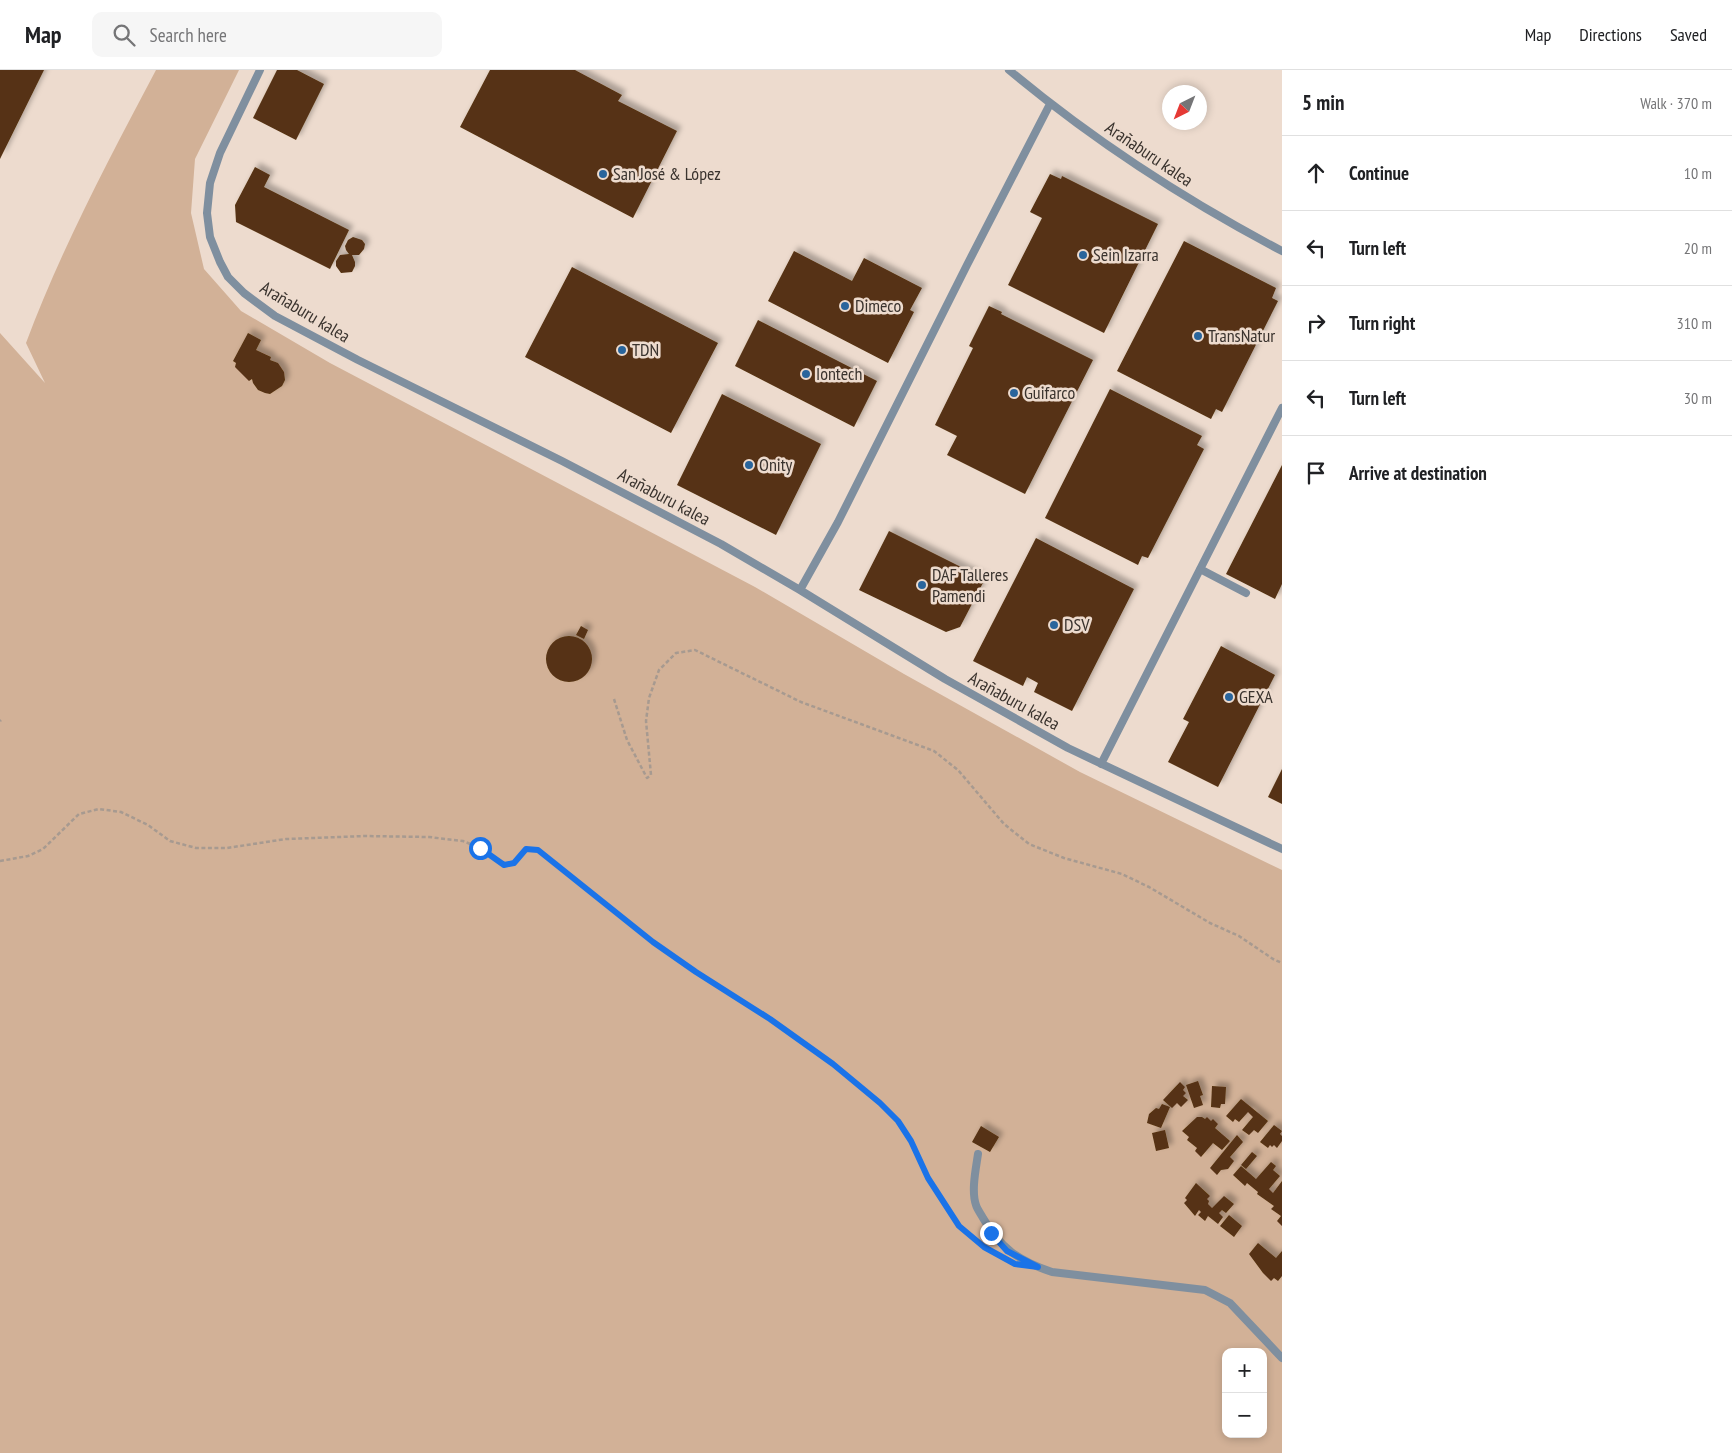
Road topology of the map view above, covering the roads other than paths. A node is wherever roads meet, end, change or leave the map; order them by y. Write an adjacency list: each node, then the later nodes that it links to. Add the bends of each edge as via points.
1 (260, 70): 7 (lane, Arañaburu kalea, via 220,153 210,183 207,212 210,237 220,262 228,277 244,293 275,316 571,465 721,544)
2 (1008, 70): 3 (lane, Arañaburu kalea)
3 (1050, 104): 4 (lane, Arañaburu kalea, via 1152,177); 7 (lane, via 838,522)
4 (1282, 251)
5 (1282, 408): 6 (lane)
6 (1200, 569): 8 (lane); 9 (lane)
7 (800, 590): 9 (lane, Arañaburu kalea, via 945,679)
8 (1246, 593)
9 (1101, 764): 10 (lane, Arañaburu kalea)
10 (1282, 850)
11 (978, 1154): 12 (lane, via 974,1177 975,1204 991,1233 1007,1251 1033,1266 1052,1272 1205,1290 1230,1303)
12 (1282, 1358)

